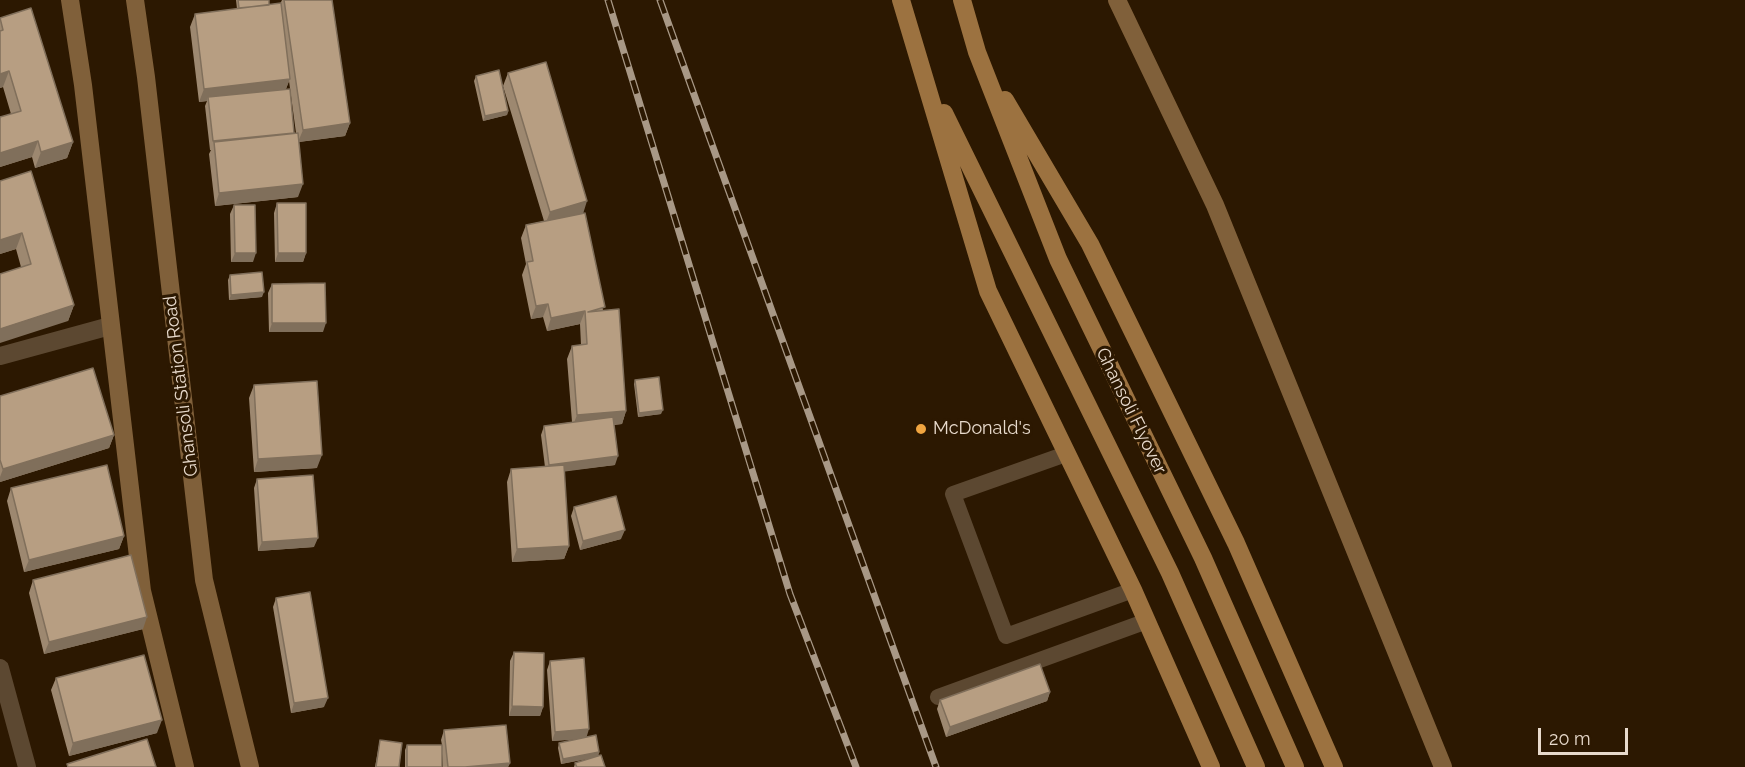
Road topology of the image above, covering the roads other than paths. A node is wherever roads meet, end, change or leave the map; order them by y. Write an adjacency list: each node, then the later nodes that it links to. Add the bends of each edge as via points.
1 (70, 0): 8 (street)
2 (135, 0): 17 (street, Ghansoli Station Road, via 204,580)
3 (901, 0): 7 (main road)
4 (962, 0): 6 (main road)
5 (1117, 0): 22 (street, via 1215,205)
6 (977, 52): 20 (main road, Ghansoli Flyover, via 1058,259 1203,558); 21 (main road, via 1090,244 1236,543)
7 (923, 71): 10 (main road, via 988,291); 19 (main road, Ghansoli Flyover, via 1170,573)
8 (110, 326): 9 (street); 16 (street, via 142,591)
9 (0, 356)
10 (1066, 454): 11 (main road); 11 (lane, via 953,494 1006,636)
11 (1133, 590): 12 (main road)
12 (1146, 621): 14 (lane); 18 (main road)
13 (0, 668): 15 (street)
14 (938, 698)
15 (27, 767)
16 (184, 767)
17 (250, 767)
18 (1211, 767)
19 (1256, 767)
20 (1295, 767)
21 (1335, 767)
22 (1443, 767)

